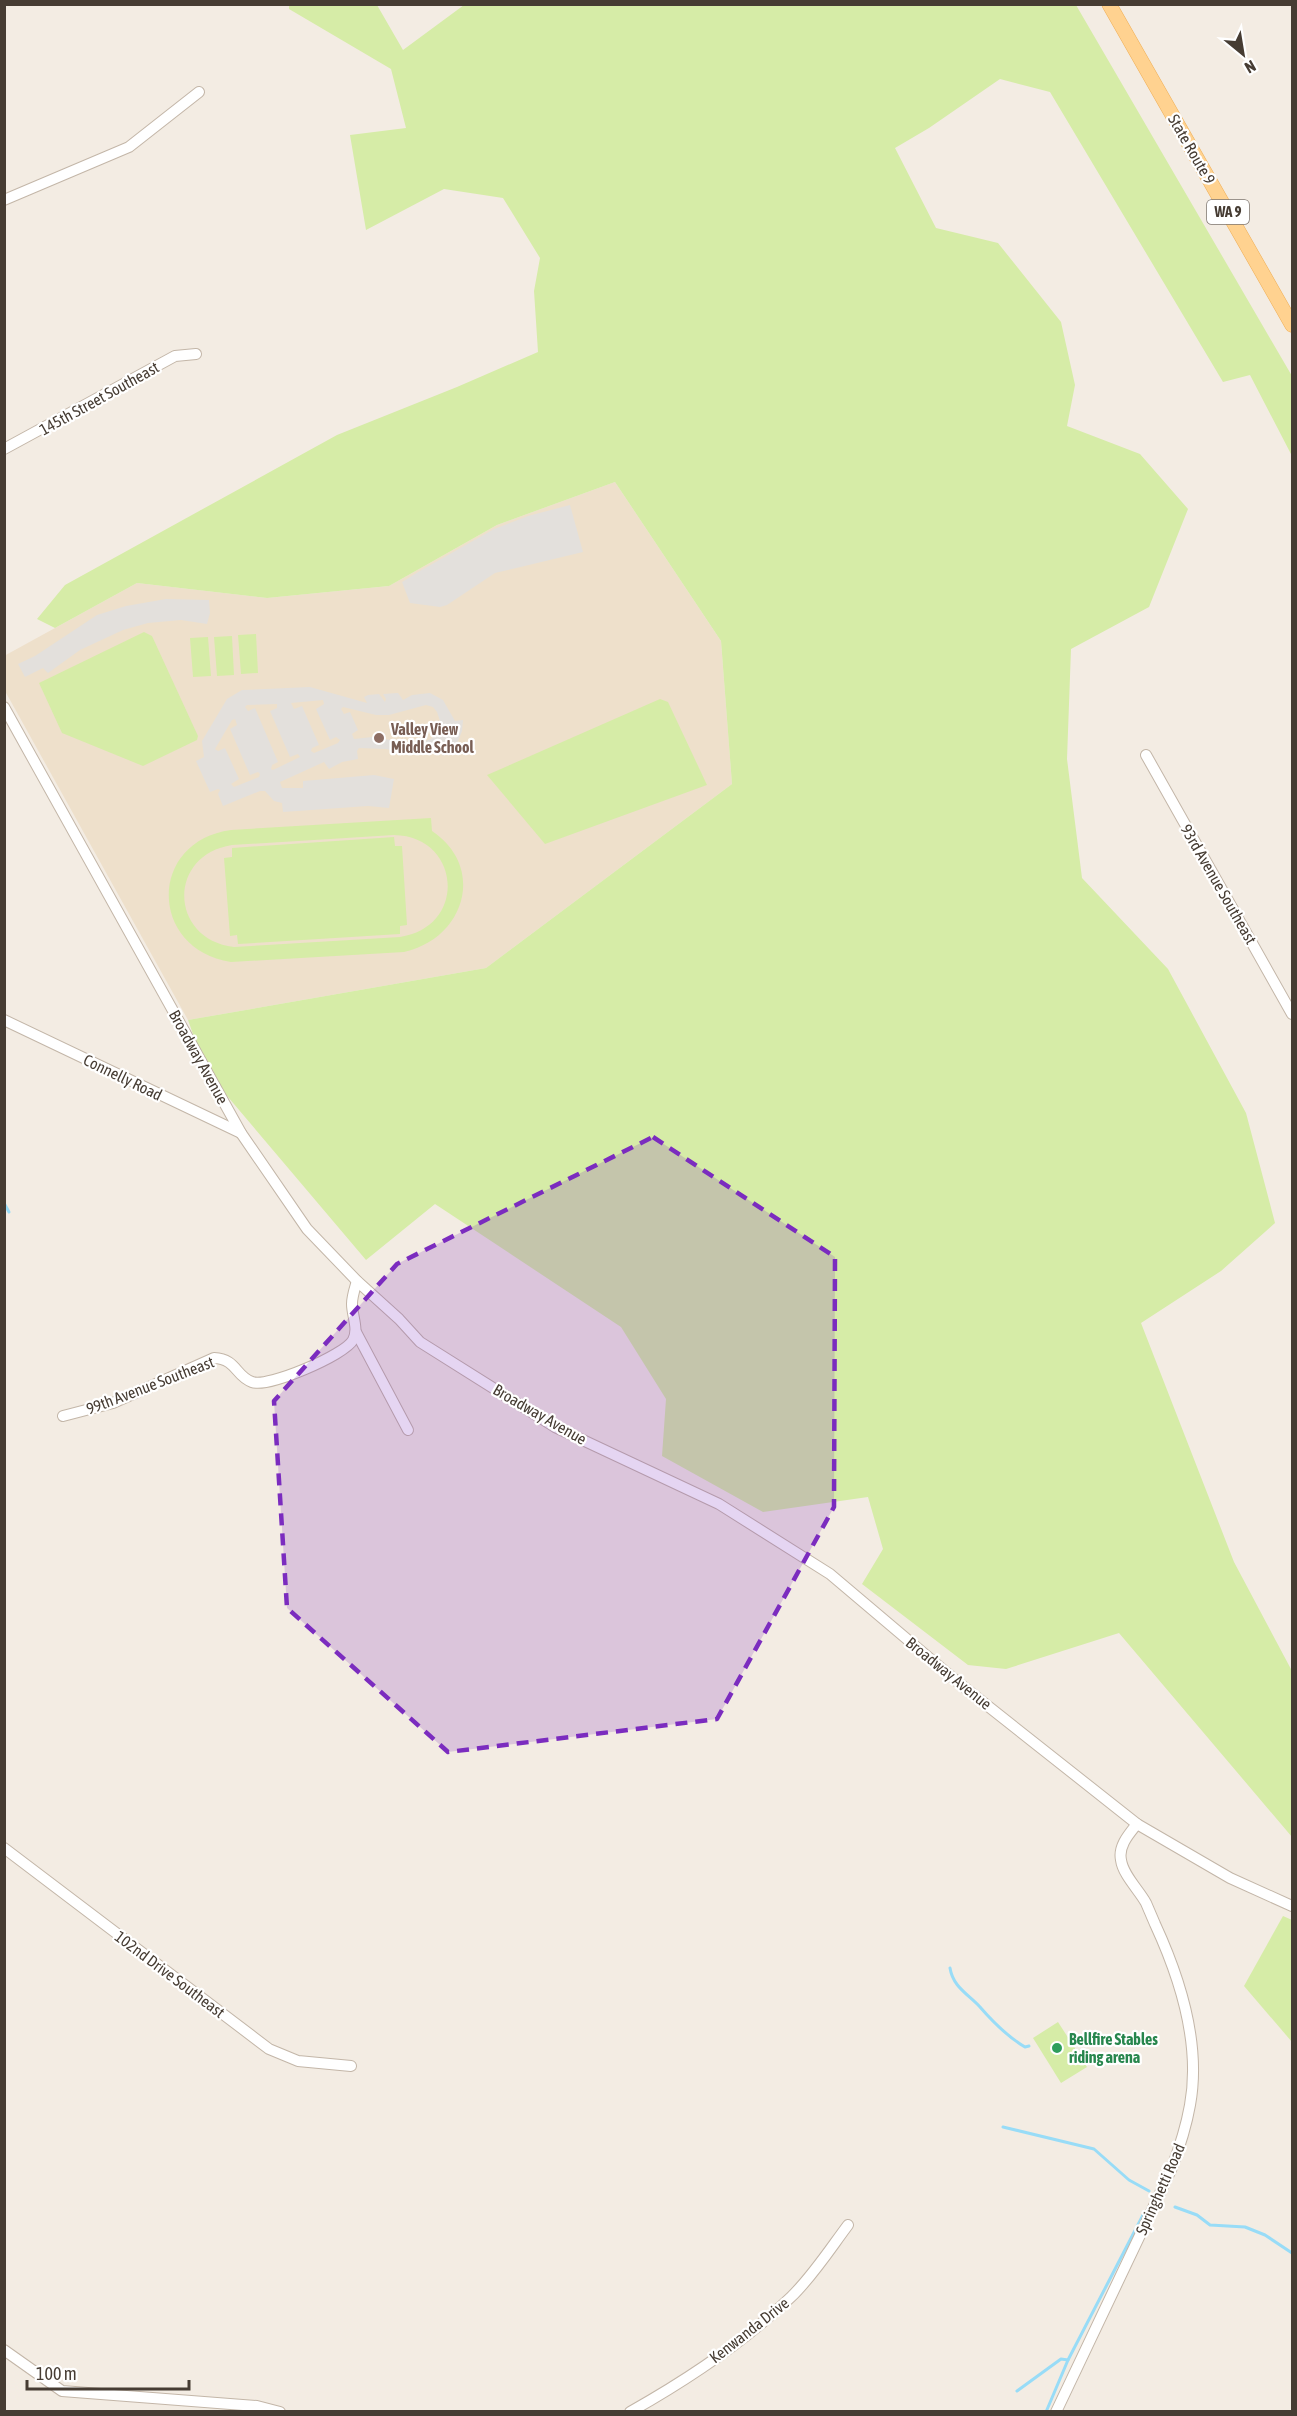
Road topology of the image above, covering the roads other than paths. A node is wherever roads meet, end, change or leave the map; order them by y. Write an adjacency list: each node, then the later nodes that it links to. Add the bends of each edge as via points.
1 (1109, 4): 4 (main road, State Route 9 / WA 9)
2 (199, 92): 3 (street, via 129,147)
3 (4, 200)
4 (1293, 325)
5 (196, 354): 6 (street, 145th Street Southeast, via 175,356)
6 (4, 449)
7 (4, 707): 11 (street, Broadway Avenue)
8 (1146, 755): 9 (street, 93rd Avenue Southeast)
9 (1293, 1014)
10 (4, 1020): 11 (street, Connelly Road)
11 (241, 1133): 12 (street, Broadway Avenue, via 307,1229)
12 (357, 1281): 13 (street, via 352,1305); 16 (street, Broadway Avenue, via 420,1342 555,1426 719,1504 830,1574 960,1684)
13 (356, 1332): 14 (street, 99th Avenue Southeast, via 347,1347 274,1381 252,1382 225,1359 214,1358 113,1402); 15 (street)
14 (63, 1416)
15 (408, 1430)
16 (1137, 1824): 18 (street, Broadway Avenue, via 1230,1878); 24 (street, Springhetti Road, via 1120,1852 1121,1863 1146,1904 1180,1994 1193,2068 1191,2103 1184,2137 1171,2170)
17 (4, 1848): 19 (street, 102nd Drive Southeast, via 269,2049 298,2061)
18 (1293, 1906)
19 (351, 2066)
20 (848, 2225): 23 (street, Kenwanda Drive, via 793,2296 740,2342)
21 (4, 2350): 22 (street, via 62,2391 257,2406)
22 (280, 2412)
23 (630, 2412)
24 (1056, 2412)

